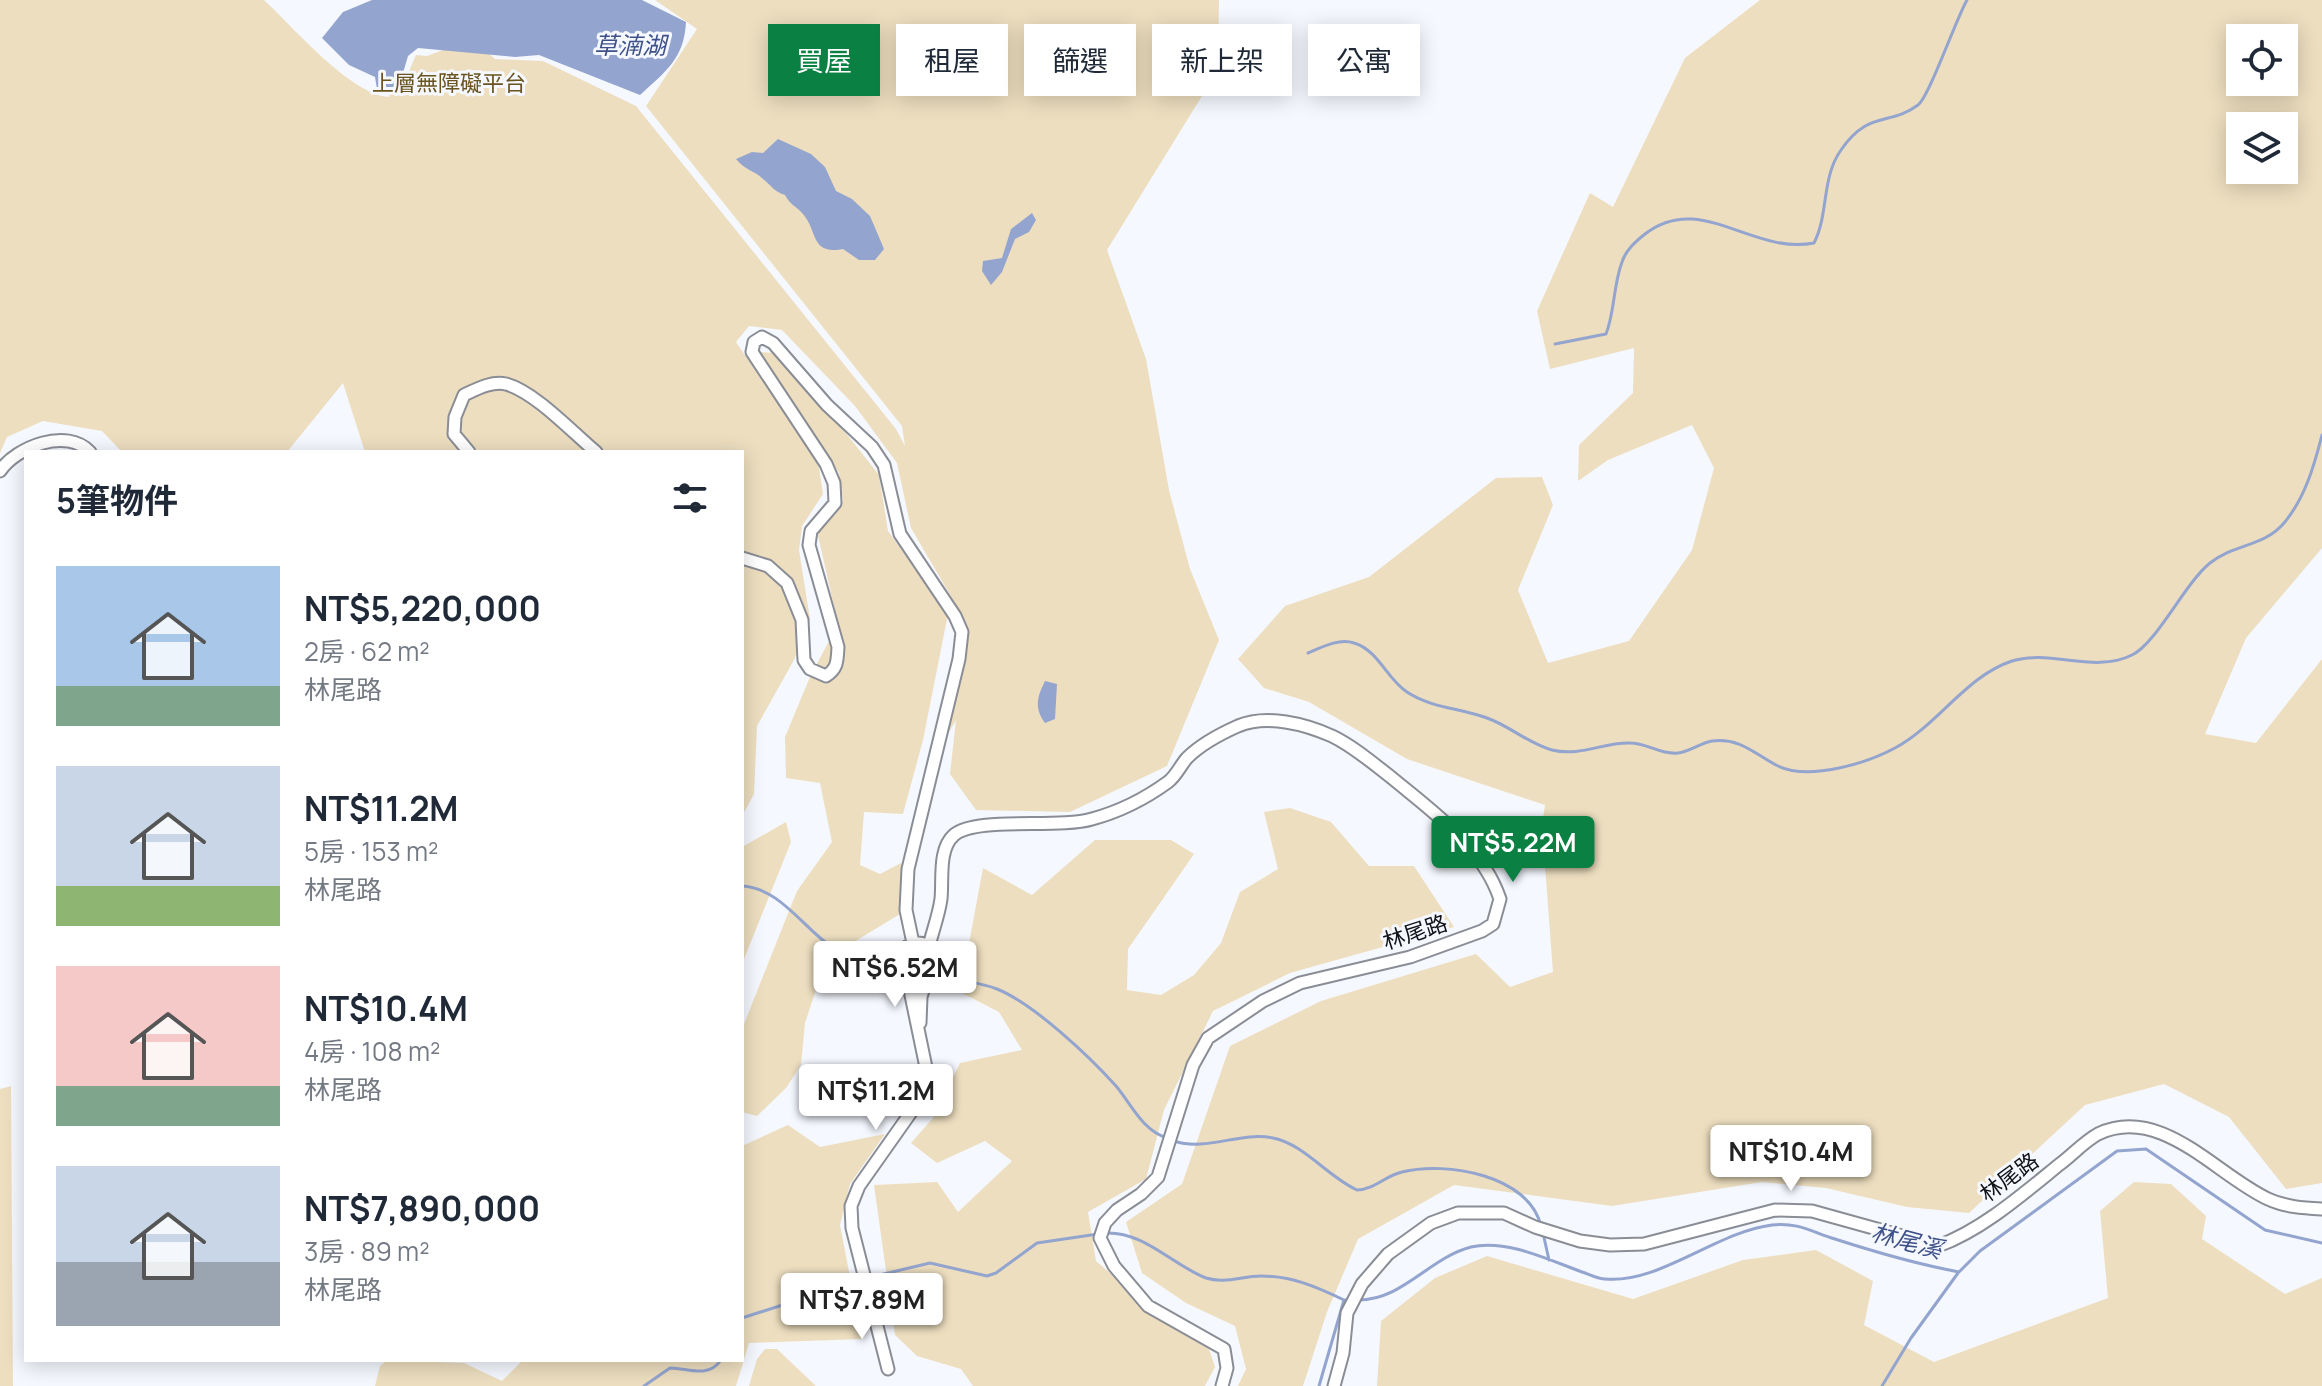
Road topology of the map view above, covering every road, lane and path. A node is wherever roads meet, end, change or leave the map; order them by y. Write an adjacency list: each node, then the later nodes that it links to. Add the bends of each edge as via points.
1 (88, 450): 4 (street, via 70,442 43,442 17,452)
2 (467, 450): 3 (street, via 454,434 464,395 495,383 529,396)
3 (594, 450)
4 (0, 471)
5 (744, 559): 6 (street, via 768,566 787,583 802,620 804,660 816,673 826,676 834,671 838,647 809,545 811,531 835,503 834,483 752,352 762,337 872,447 884,465 900,534 962,632 908,869 906,910)
6 (913, 943): 7 (street); 8 (street, via 901,955)
7 (929, 946): 9 (street, via 937,962); 13 (street, 林尾路, via 941,901 944,855 953,836 971,827 1053,826 1128,806 1170,780 1211,740 1260,720 1334,737 1447,823 1484,868 1500,899 1493,924 1482,931 1410,957 1300,983 1208,1038 1193,1065 1158,1177 1105,1223 1100,1238 1128,1286 1148,1306 1224,1349 1227,1368)
8 (907, 976): 9 (street); 10 (street)
9 (927, 977): 10 (street)
10 (920, 1031): 12 (street, via 926,1091 859,1186 851,1206)
11 (2322, 1209): 14 (street, 林尾路, via 2268,1199 2165,1134 2126,1126 2097,1134 2005,1206 1938,1246 1812,1211 1775,1210 1644,1244 1610,1245 1580,1241 1504,1213 1458,1213 1431,1223 1388,1254 1362,1284 1347,1313)
12 (888, 1369)
13 (1222, 1386)
14 (1334, 1386)

